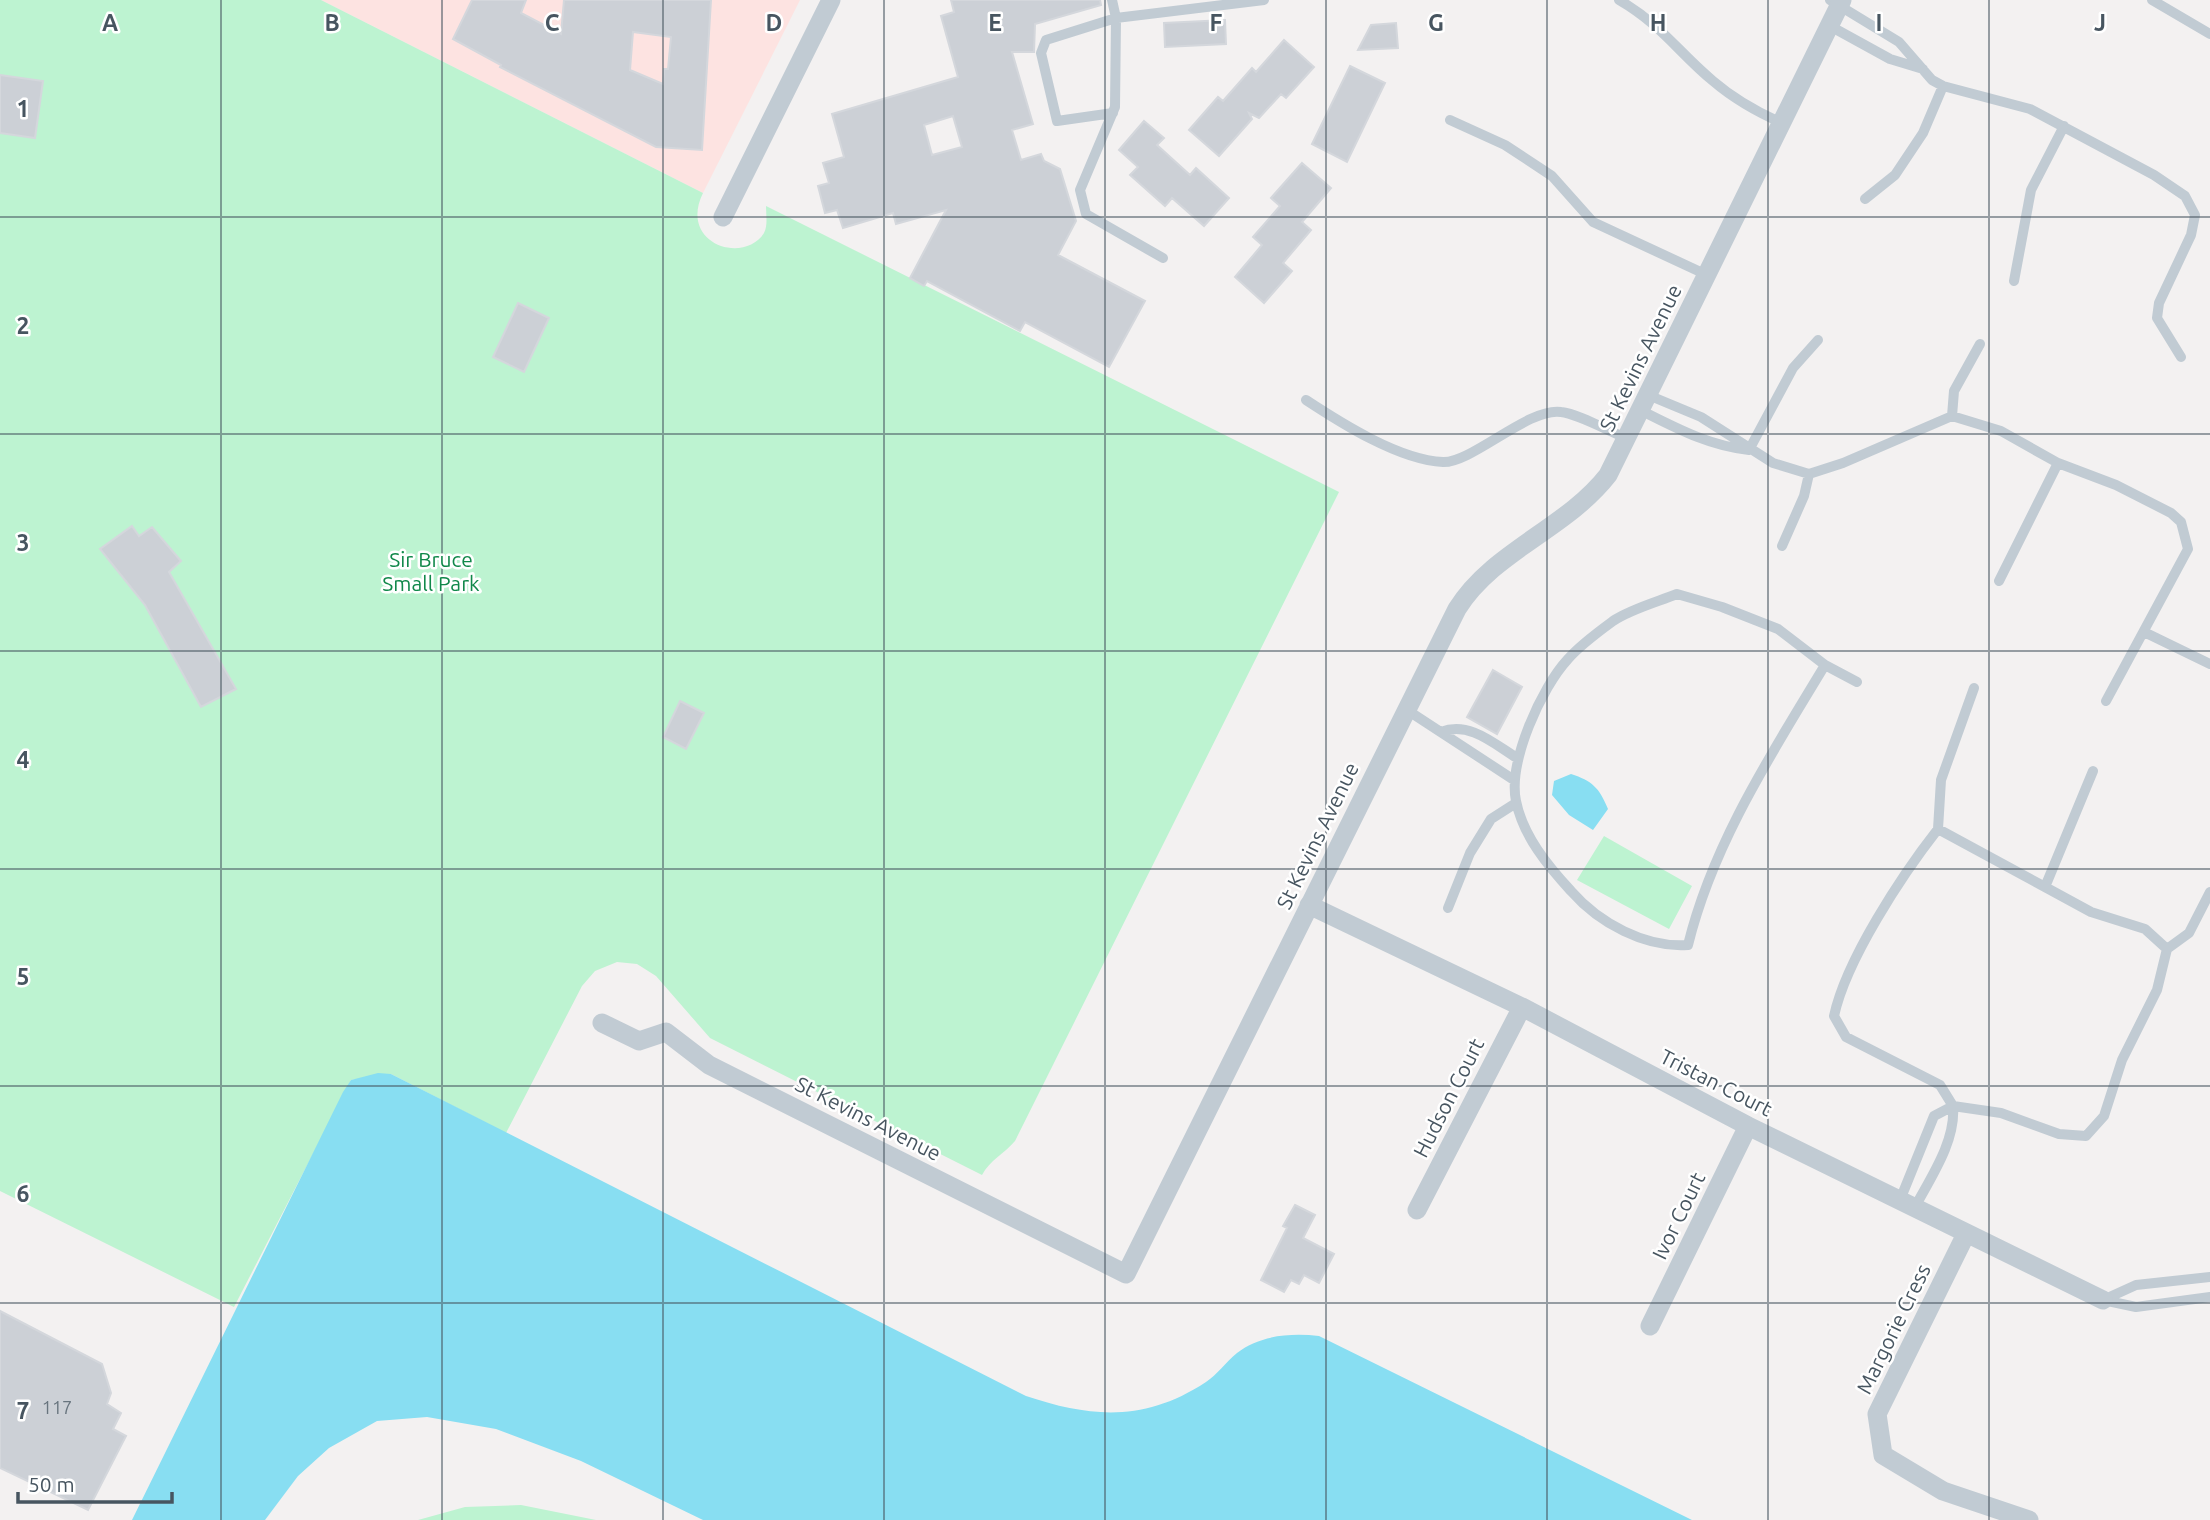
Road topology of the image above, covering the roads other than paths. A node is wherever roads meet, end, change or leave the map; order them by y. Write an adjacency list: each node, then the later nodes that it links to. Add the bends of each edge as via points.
1 (831, 0): 17 (street)
2 (1112, 0): 7 (lane)
3 (1264, 0): 7 (lane)
4 (1619, 0): 14 (lane, via 1649,17 1736,99)
5 (2152, 0): 9 (lane)
6 (1837, 2): 8 (street, St Kevins Avenue); 10 (lane, via 1899,41)
7 (1116, 18): 12 (lane); 12 (lane, via 1046,40 1041,53 1057,121)
8 (1830, 26): 10 (lane, via 1890,59); 14 (street, St Kevins Avenue)
9 (2210, 34)
10 (1924, 69): 11 (lane)
11 (1943, 86): 15 (lane, via 2012,102); 16 (lane, via 1923,133 1895,175)
12 (1113, 113): 18 (lane, via 1080,190 1086,214)
13 (1450, 120): 19 (lane, via 1505,145 1552,176 1593,222)
14 (1782, 124): 19 (street, St Kevins Avenue)
15 (2064, 126): 20 (lane, via 2031,190); 23 (lane, via 2154,175 2191,204 2195,215 2190,235 2159,303 2157,318)
16 (1865, 199)
17 (723, 217)
18 (1163, 258)
19 (1707, 275): 25 (street, St Kevins Avenue)
20 (2014, 281)
21 (1818, 340): 28 (lane, via 1793,368)
22 (1980, 344): 26 (lane, via 1954,391)
23 (2181, 358)
24 (1306, 400): 27 (lane, via 1347,427 1444,463 1526,421 1560,411)
25 (1644, 402): 27 (street, St Kevins Avenue); 28 (lane, via 1701,417); 28 (lane, via 1701,439)
26 (1952, 416): 29 (lane, via 2009,434); 30 (lane)
27 (1626, 438): 39 (street, St Kevins Avenue, via 1608,475 1585,502 1468,592)
28 (1749, 450): 30 (lane)
29 (2058, 463): 32 (lane); 33 (lane, via 2116,485 2181,522 2188,549)
30 (1809, 474): 31 (lane)
31 (1782, 546)
32 (1999, 580)
33 (2144, 632): 34 (lane); 38 (lane)
34 (2210, 664)
35 (1825, 665): 36 (lane); 41 (lane, via 1778,629 1677,594 1615,620 1567,659); 44 (lane, via 1762,769 1717,858 1688,944 1665,946 1588,911 1541,859)
36 (1857, 682)
37 (1974, 688): 45 (lane, via 1941,780)
38 (2106, 701)
39 (1406, 710): 40 (lane); 48 (street, St Kevins Avenue)
40 (1441, 732): 41 (lane, via 1468,729); 43 (lane)
41 (1517, 758): 43 (lane)
42 (2093, 771): 46 (lane)
43 (1514, 780): 44 (lane)
44 (1516, 803): 49 (lane, via 1491,819 1470,853)
45 (1938, 830): 46 (lane); 53 (lane, via 1908,867 1840,990 1834,1016 1846,1037 1940,1085)
46 (2045, 887): 50 (lane, via 2091,912 2145,929)
47 (2210, 892): 50 (lane, via 2189,933)
48 (1309, 905): 51 (street, Tristan Court); 52 (street, St Kevins Avenue, via 1125,1274 709,1065 666,1032 639,1041)
49 (1448, 908)
50 (2167, 949): 53 (lane, via 2157,990 2122,1060 2104,1116 2085,1136 2059,1134 2001,1113)
51 (1522, 1007): 54 (street, Tristan Court); 56 (street, Hudson Court)
52 (602, 1023)
53 (1953, 1106): 55 (lane, via 1955,1121 1944,1152); 55 (lane, via 1934,1116)
54 (1748, 1126): 55 (street, Tristan Court); 61 (street, Ivor Court)
55 (1907, 1203): 57 (street, Tristan Court)
56 (1417, 1210)
57 (1966, 1234): 60 (street, Tristan Court); 62 (street, Margorie Cress, via 1877,1414 1883,1455 1943,1491)
58 (2210, 1277): 60 (lane, via 2136,1285)
59 (2210, 1297): 60 (lane, via 2136,1307)
60 (2103, 1300)
61 (1650, 1326)
62 (2029, 1520)

